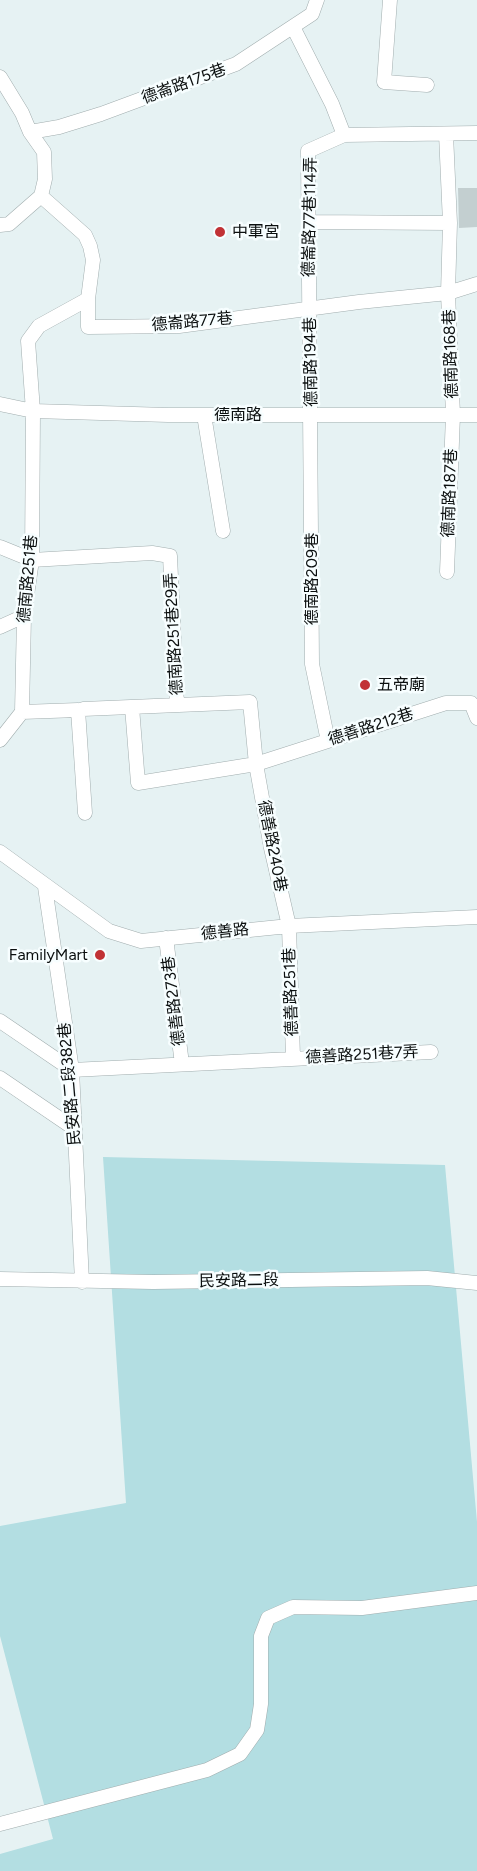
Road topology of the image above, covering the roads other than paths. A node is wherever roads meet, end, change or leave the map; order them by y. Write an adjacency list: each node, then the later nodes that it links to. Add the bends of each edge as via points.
1 (317, 0): 3 (street, 德崙路175巷, via 312,14)
2 (390, 0): 5 (street, via 384,82)
3 (293, 27): 6 (street, 德崙路175巷, via 236,64 101,114); 9 (street)
4 (0, 77): 6 (street)
5 (427, 85)
6 (30, 132): 10 (street, via 44,152)
7 (477, 133): 8 (street, 德崙路77巷114弄)
8 (446, 134): 9 (street, 德崙路77巷114弄); 12 (street)
9 (344, 135): 11 (street, 德崙路77巷114弄, via 308,151)
10 (41, 196): 13 (street, via 9,224); 16 (street, 德崙路77巷, via 85,235 93,260)
11 (309, 222): 12 (street); 17 (street, 德崙路77巷114弄)
12 (450, 223): 15 (street)
13 (0, 225)
14 (477, 284): 15 (street, 德崙路77巷)
15 (448, 293): 17 (street, 德崙路77巷); 22 (street, 德南路168巷)
16 (88, 299): 17 (street, 德崙路77巷, via 88,327 173,327); 19 (street, 德南路251巷, via 39,326 28,340)
17 (310, 309): 21 (street, 德南路194巷)
18 (0, 404): 19 (street, 德南路)
19 (33, 411): 20 (street, 德南路); 26 (street, 德南路251巷)
20 (204, 415): 21 (street, 德南路); 24 (street)
21 (312, 415): 22 (street, 德南路); 36 (street, 德南路209巷, via 312,664)
22 (453, 415): 23 (street, 德南路); 27 (street, 德南路187巷)
23 (477, 415)
24 (224, 531)
25 (0, 547): 26 (street)
26 (32, 560): 28 (street, 德南路251巷); 30 (street, 德南路251巷29弄, via 152,553 170,556)
27 (447, 572)
28 (24, 616): 29 (street); 33 (street, 德南路251巷)
29 (0, 627)
30 (177, 705): 31 (street); 37 (street, 德善路240巷, via 250,702)
31 (132, 707): 32 (street); 37 (street, 德善路212巷, via 138,783)
32 (83, 709)
33 (22, 712): 35 (street); 38 (street, via 78,710)
34 (477, 718): 36 (street, 德善路212巷, via 471,703 446,703)
35 (0, 740)
36 (328, 741): 37 (street, 德善路212巷)
37 (256, 764): 42 (street, 德善路240巷)
38 (85, 813)
39 (0, 852): 40 (street, 德善路)
40 (45, 887): 43 (street, 德善路, via 109,931 141,940); 48 (street, 民安路二段382巷)
41 (477, 917): 42 (street, 德善路)
42 (289, 926): 43 (street, 德善路); 46 (street, 德善路251巷)
43 (166, 938): 47 (street, 德善路273巷)
44 (0, 1021): 48 (street)
45 (431, 1052): 46 (street, 德善路251巷7弄)
46 (293, 1058): 47 (street, 德善路251巷7弄)
47 (182, 1064): 48 (street, 德善路251巷7弄)
48 (72, 1070): 50 (street, 民安路二段382巷)
49 (0, 1078): 50 (street)
50 (75, 1129): 52 (street, 民安路二段382巷)
51 (0, 1279): 52 (street, 民安路二段)
52 (82, 1282): 53 (street, 民安路二段, via 427,1278)
53 (477, 1283)
54 (477, 1593): 55 (street, via 362,1608 293,1607 268,1618 261,1636 258,1730 240,1754 207,1770)
55 (0, 1824)

